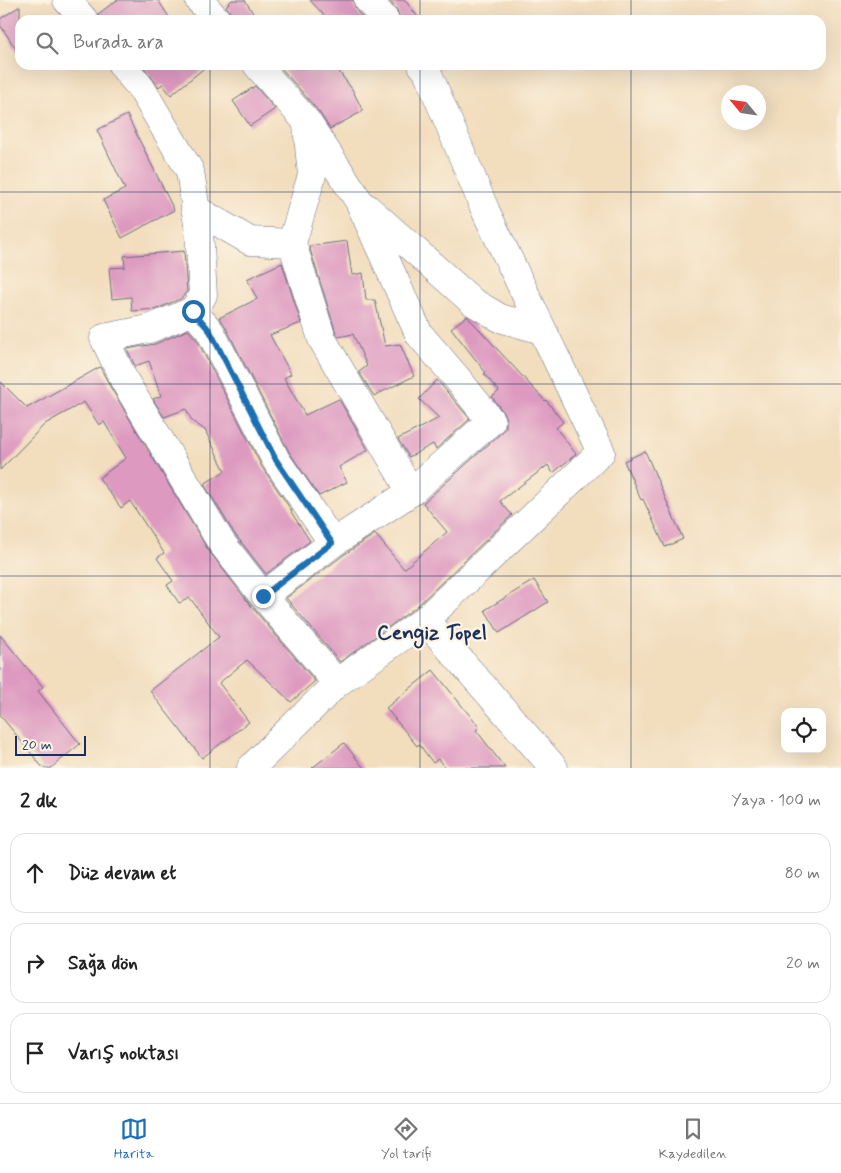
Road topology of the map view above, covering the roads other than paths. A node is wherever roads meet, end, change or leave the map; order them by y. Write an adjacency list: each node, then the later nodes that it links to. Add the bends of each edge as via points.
1 (67, 0): 4 (street)
2 (199, 0): 5 (street)
3 (368, 0): 6 (street)
4 (80, 15)
5 (212, 15)
6 (381, 15)
7 (126, 70): 12 (street, via 141,88 190,171)
8 (261, 70): 10 (street)
9 (426, 70): 15 (street, via 486,212)
10 (307, 122): 11 (street); 13 (street, via 312,175)
11 (358, 201): 15 (street, via 473,302 500,318); 16 (street, via 419,334 491,421)
12 (195, 209): 13 (street, via 250,241); 14 (street, via 203,295)
13 (292, 243): 16 (street, via 322,339)
14 (193, 311): 17 (street, via 210,331 276,460); 18 (street, via 149,329 104,338 124,380 221,542)
15 (542, 330): 19 (street, via 601,452)
16 (411, 492): 17 (street)
17 (332, 543): 18 (street)
18 (263, 596): 20 (street)
19 (425, 620): 20 (street); 22 (street)
20 (338, 683): 21 (street)
21 (252, 768)
22 (554, 768)

